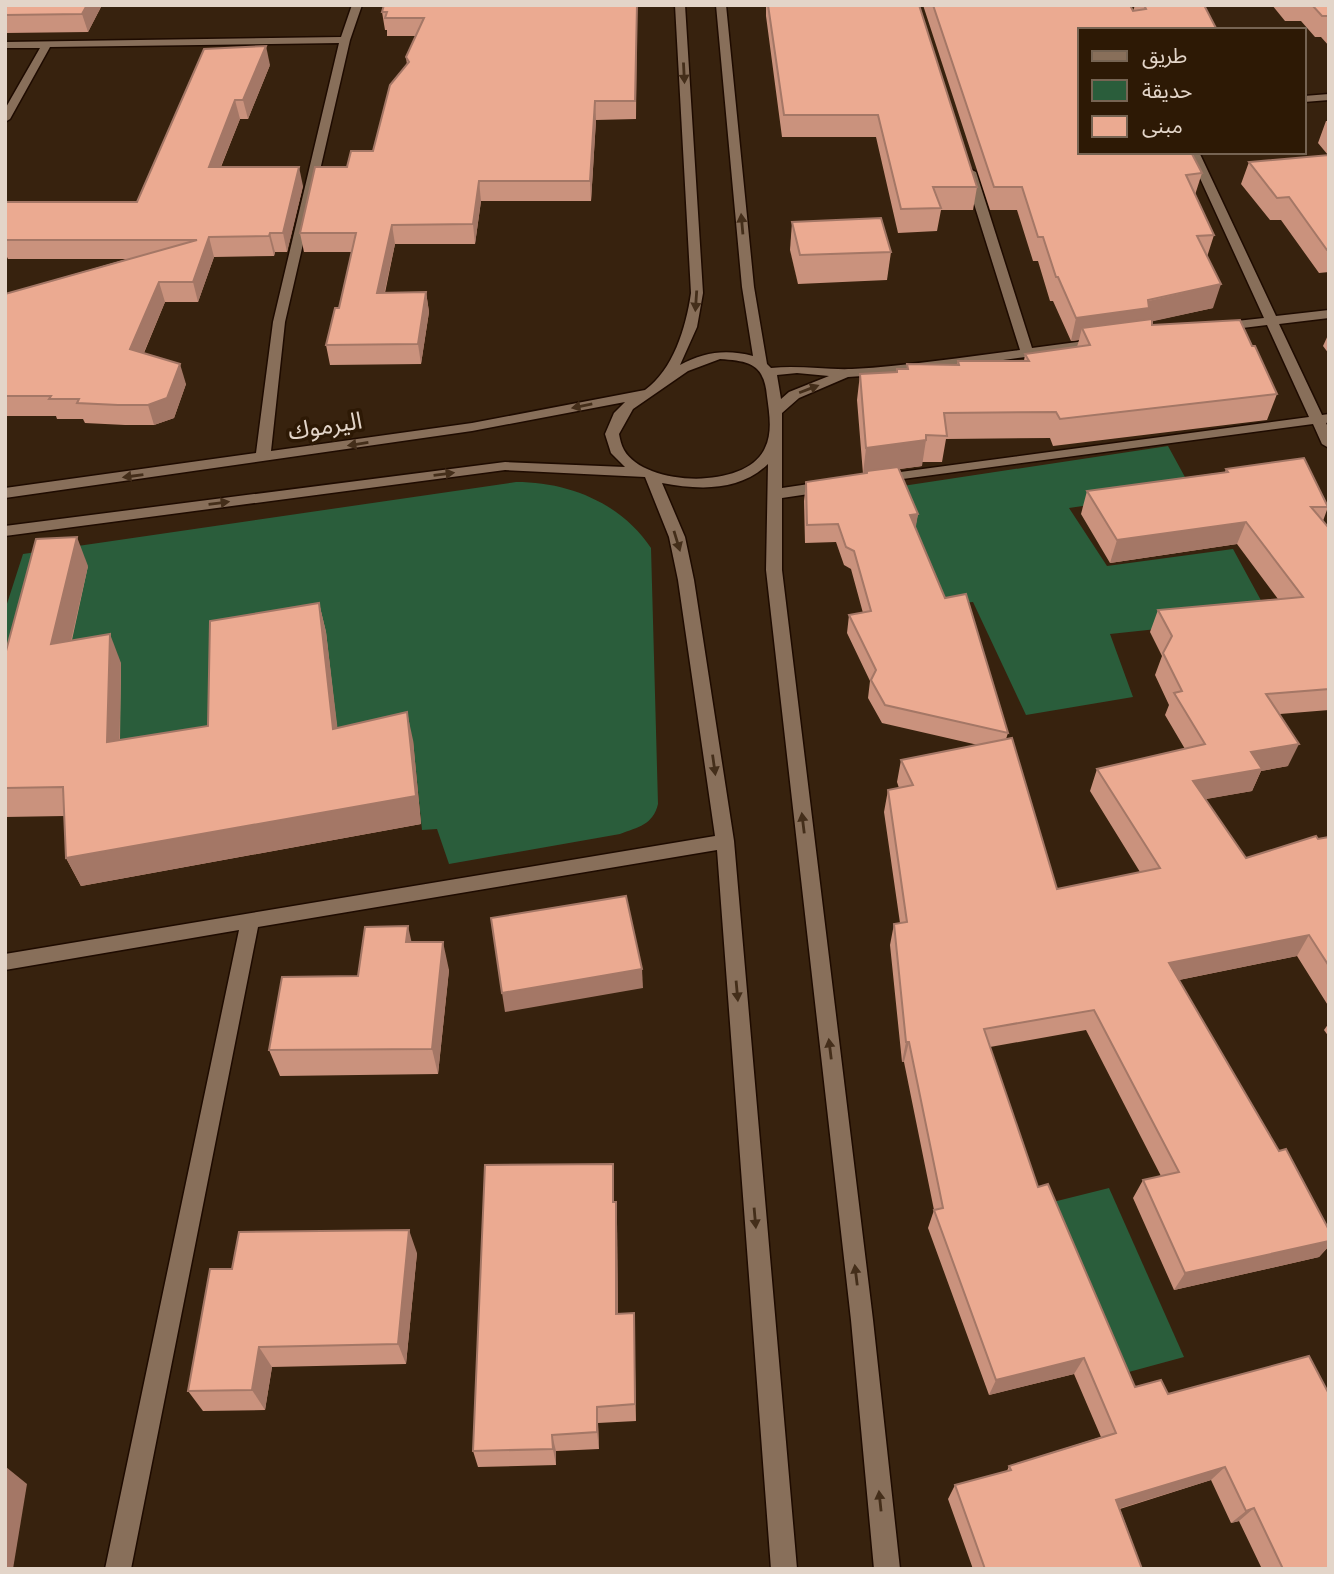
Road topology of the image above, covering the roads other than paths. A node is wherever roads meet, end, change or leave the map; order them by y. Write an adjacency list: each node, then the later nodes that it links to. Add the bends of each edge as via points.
1 (357, 5): 4 (street)
2 (680, 5): 19 (street, one-way to 19, via 696,293 687,341)
3 (721, 5): 17 (street, one-way to 3, via 748,287)
4 (345, 40): 5 (street); 25 (street, via 279,322)
5 (47, 44): 6 (street); 9 (street)
6 (5, 45)
7 (1329, 97): 8 (street)
8 (1306, 99)
9 (5, 119)
10 (1194, 154): 13 (street)
11 (966, 160): 16 (street)
12 (1329, 314): 13 (street)
13 (1271, 320): 14 (street); 22 (street)
14 (1202, 329)
15 (1119, 340): 16 (street)
16 (1027, 352): 18 (street)
17 (765, 368): 18 (street); 19 (street, via 736,356 706,357); 21 (street, via 773,380)
18 (848, 373): 21 (street, one-way to 18, via 794,395)
19 (664, 381): 20 (street)
20 (649, 393): 25 (street, اليرموك, one-way to 25, via 520,419); 26 (street, via 620,414 613,427 620,456)
21 (775, 412): 23 (street)
22 (1323, 419): 24 (street); 28 (street)
23 (775, 440): 26 (street, via 769,455 754,469 732,479 678,484); 28 (street)
24 (1329, 444)
25 (263, 458): 27 (street, اليرموك, one-way to 27)
26 (647, 475): 29 (street, one-way to 26, via 505,466); 30 (street, one-way to 30, via 677,537)
27 (5, 493)
28 (775, 494): 35 (street, one-way to 28, via 774,569)
29 (5, 531)
30 (725, 841): 31 (street); 34 (street, one-way to 34)
31 (250, 922): 32 (street); 33 (street)
32 (5, 962)
33 (118, 1569)
34 (784, 1569)
35 (887, 1569)

